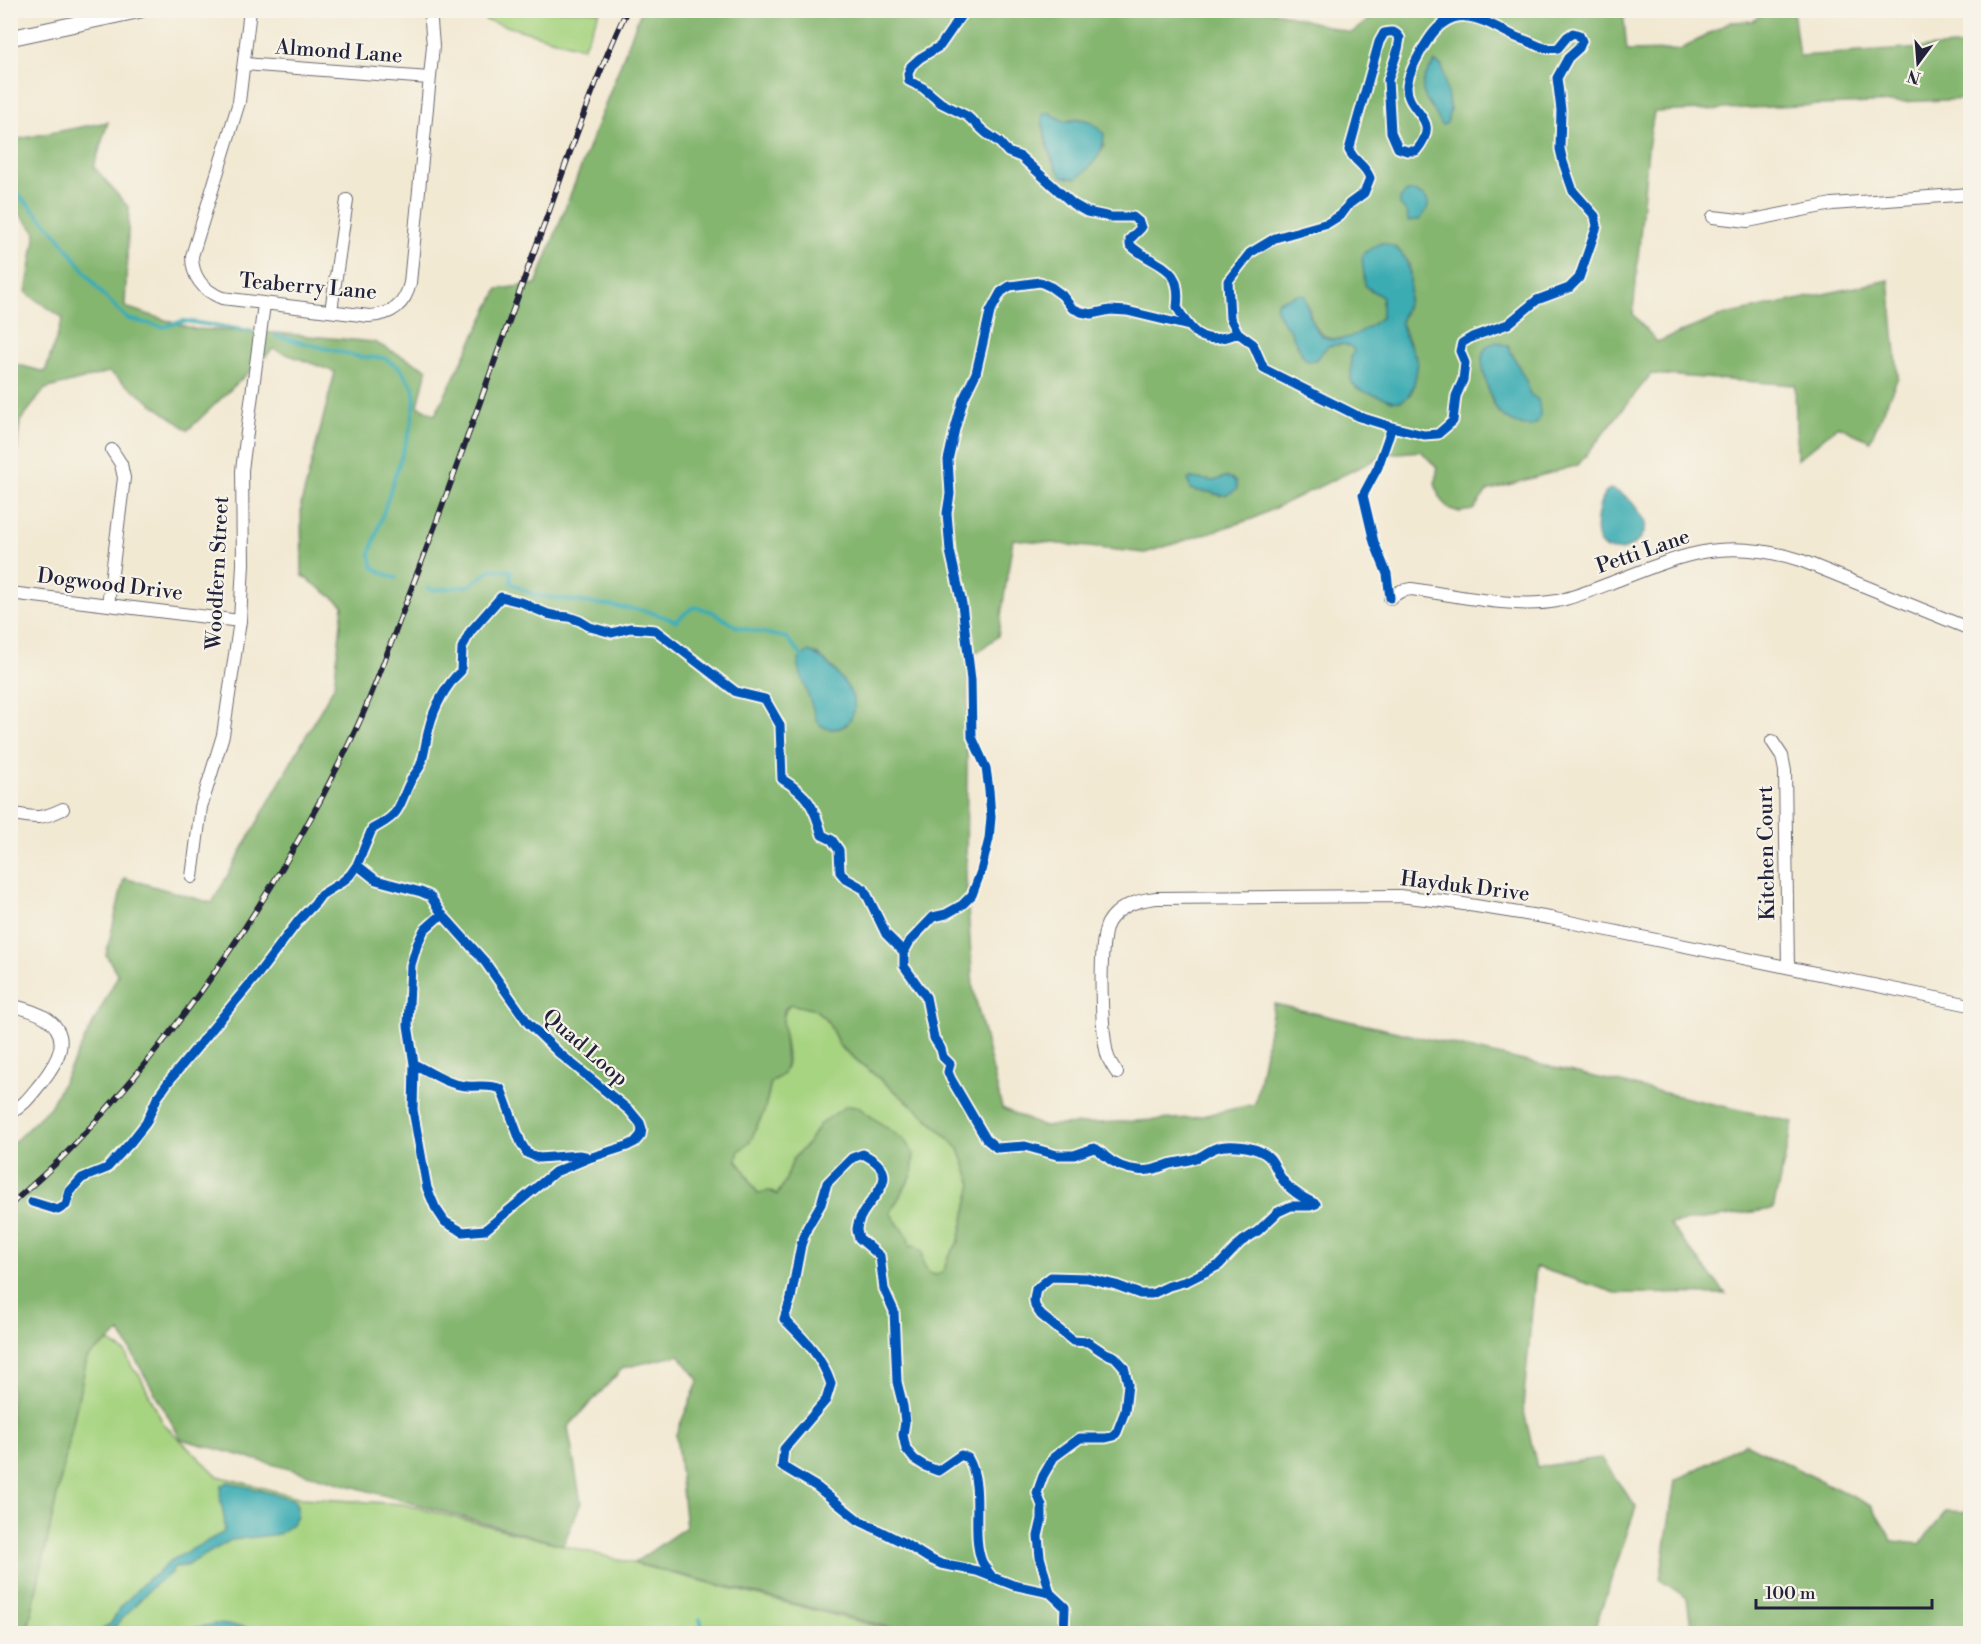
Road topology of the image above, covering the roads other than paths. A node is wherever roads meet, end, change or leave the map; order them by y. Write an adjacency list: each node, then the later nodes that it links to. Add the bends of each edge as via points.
1 (141, 10): 4 (street)
2 (250, 10): 5 (street, Teaberry Lane)
3 (430, 10): 6 (street, Teaberry Lane, via 433,46)
4 (10, 38)
5 (245, 64): 6 (street, Almond Lane); 10 (street, Teaberry Lane, via 239,102 192,264 198,280 214,295)
6 (429, 78): 11 (street, Teaberry Lane, via 408,292 397,308 380,315)
7 (1971, 194): 9 (street, via 1832,204 1748,221)
8 (347, 200): 11 (street)
9 (1713, 217)
10 (264, 304): 11 (street, Teaberry Lane); 16 (street, Woodfern Street, via 242,470)
11 (331, 311)
12 (112, 450): 15 (street, via 124,478)
13 (10, 593): 15 (street, Dogwood Drive)
14 (1390, 598): 17 (street, Petti Lane, via 1411,589 1521,604 1549,602 1682,556 1745,549 1800,560)
15 (108, 605): 16 (street, Dogwood Drive)
16 (240, 621): 21 (street, Woodfern Street, via 223,735 201,807)
17 (1971, 629)
18 (1772, 741): 22 (street, Kitchen Court, via 1782,756 1785,771)
19 (63, 809): 20 (street, via 46,817)
20 (10, 813)
21 (192, 877)
22 (1788, 967): 24 (street, Hayduk Drive); 25 (street, Hayduk Drive, via 1550,918 1410,897 1141,900 1114,916 1103,939 1104,1041 1108,1059)
23 (10, 1005): 26 (street, via 45,1017 59,1034 61,1047 52,1068 23,1105)
24 (1971, 1005)
25 (1117, 1073)
26 (10, 1113)

